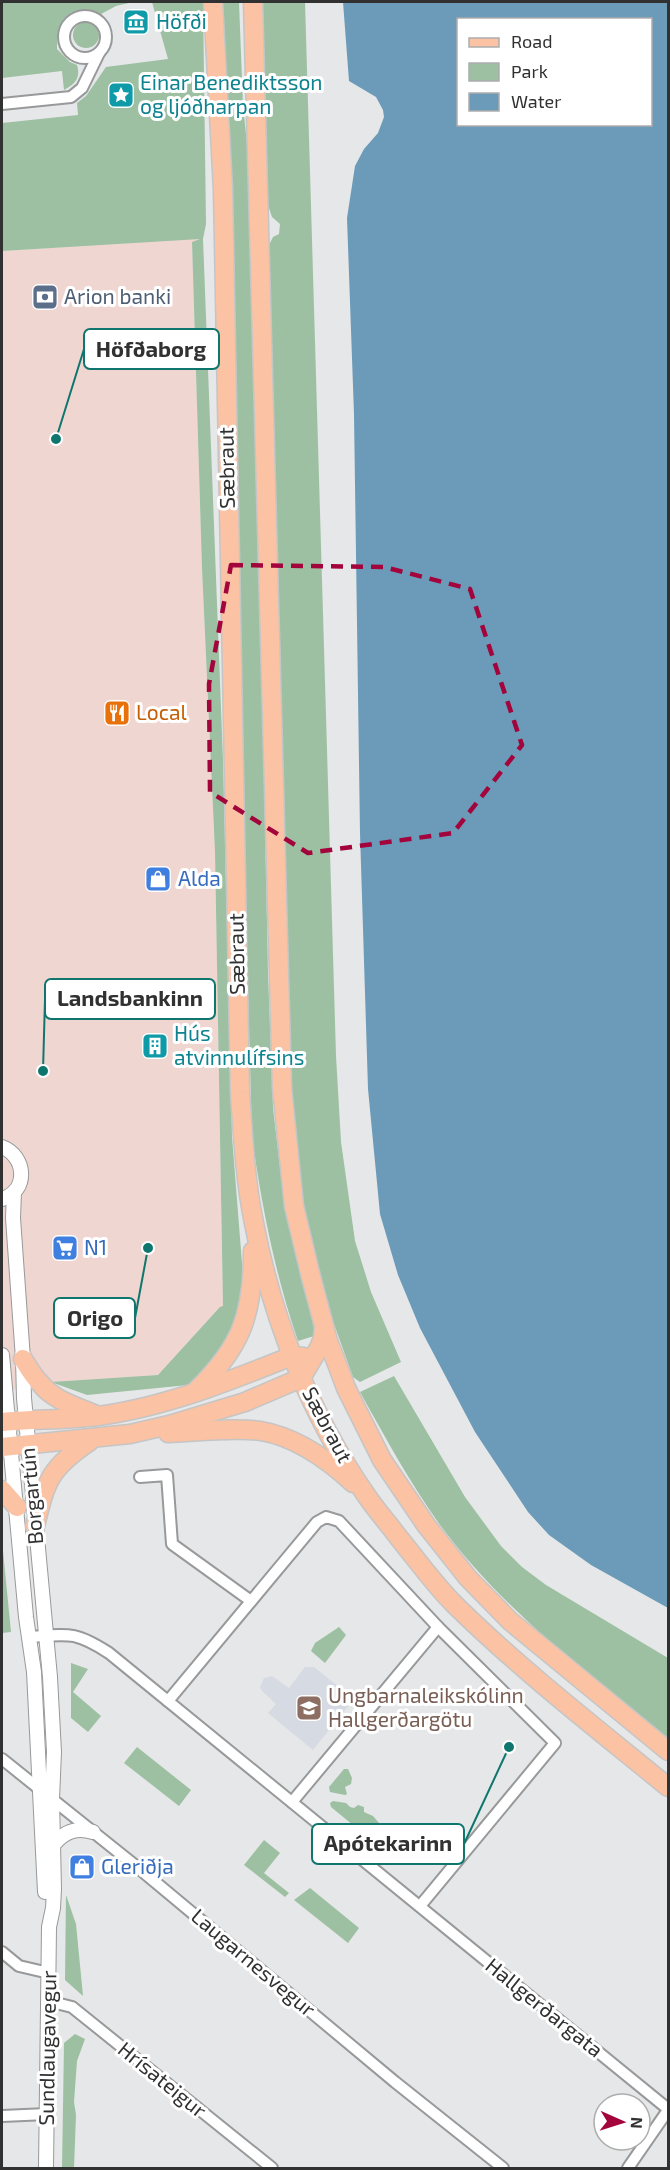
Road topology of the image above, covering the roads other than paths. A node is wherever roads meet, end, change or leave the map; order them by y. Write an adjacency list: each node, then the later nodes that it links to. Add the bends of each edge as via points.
1 (213, 2): 8 (main road, Sæbraut, via 223,202 240,1092)
2 (253, 2): 9 (main road, Sæbraut, via 282,1088 294,1206)
3 (99, 52): 3 (street, via 106,40 100,22 89,16 76,17 64,32 69,51 88,58); 4 (street, via 82,87 71,97)
4 (2, 104)
5 (2, 1133): 6 (street, Borgartún)
6 (5, 1148): 7 (street, Borgartún, via 17,1157 22,1172)
7 (8, 1196): 12 (street, Borgartún)
8 (254, 1223): 11 (main road, Sæbraut); 16 (main road, via 254,1270 244,1326 215,1372)
9 (324, 1325): 13 (main road, via 323,1338); 15 (main road, Sæbraut)
10 (2, 1354): 18 (street, Borgartún)
11 (292, 1356): 13 (main road); 14 (main road, Sæbraut); 16 (main road)
12 (23, 1359): 17 (main road, via 49,1392); 18 (street, Borgartún)
13 (313, 1359): 14 (main road); 15 (main road)
14 (302, 1378): 19 (main road, via 245,1402); 23 (main road, Sæbraut)
15 (346, 1388): 31 (main road, Sæbraut, via 382,1460 468,1578 510,1621)
16 (196, 1391): 17 (main road)
17 (99, 1416): 18 (main road)
18 (11, 1434): 20 (main road); 24 (street, Borgartún); 25 (street, Borgartún)
19 (130, 1434): 20 (main road); 23 (main road, via 260,1431 290,1439 310,1450)
20 (94, 1438): 25 (main road, via 67,1456 50,1476)
21 (140, 1477): 26 (street, via 167,1475 172,1544)
22 (2, 1490): 24 (main road)
23 (366, 1495): 33 (main road, Sæbraut, via 453,1603)
24 (17, 1507): 29 (street, Borgartún)
25 (35, 1526): 28 (street, Borgartún)
26 (251, 1601): 27 (street, via 317,1522 331,1517); 30 (street)
27 (438, 1627): 36 (street); 39 (street, via 555,1743)
28 (46, 1636): 29 (street, Hallgerðargata); 30 (street, Hallgerðargata, via 74,1635 90,1641); 35 (street, Borgartún, via 54,1752)
29 (30, 1637): 34 (street, Borgartún, via 39,1731)
30 (168, 1701): 36 (street, Hallgerðargata)
31 (669, 1751)
32 (2, 1759): 34 (street, Laugarnesvegur)
33 (669, 1787)
34 (39, 1789): 35 (street, Laugarnesvegur); 40 (street, Sundlaugavegur)
35 (52, 1799): 37 (street, Laugarnesvegur); 38 (street, Sundlaugavegur)
36 (292, 1802): 39 (street, Hallgerðargata)
37 (93, 1832): 38 (street, via 69,1831); 49 (street, Laugarnesvegur)
38 (54, 1844): 40 (street, Sundlaugavegur)
39 (420, 1906): 44 (street, Hallgerðargata)
40 (49, 1927): 42 (street, Sundlaugavegur)
41 (2, 1952): 42 (street, via 19,1966)
42 (49, 1972): 43 (street, Sundlaugavegur)
43 (48, 2001): 45 (street, Sundlaugavegur); 48 (street, Hrísateigur, via 76,2011)
44 (669, 2110): 50 (street)
45 (47, 2114): 46 (street); 47 (street, Sundlaugavegur)
46 (2, 2116)
47 (46, 2169)
48 (272, 2169)
49 (502, 2169)
50 (628, 2169)

